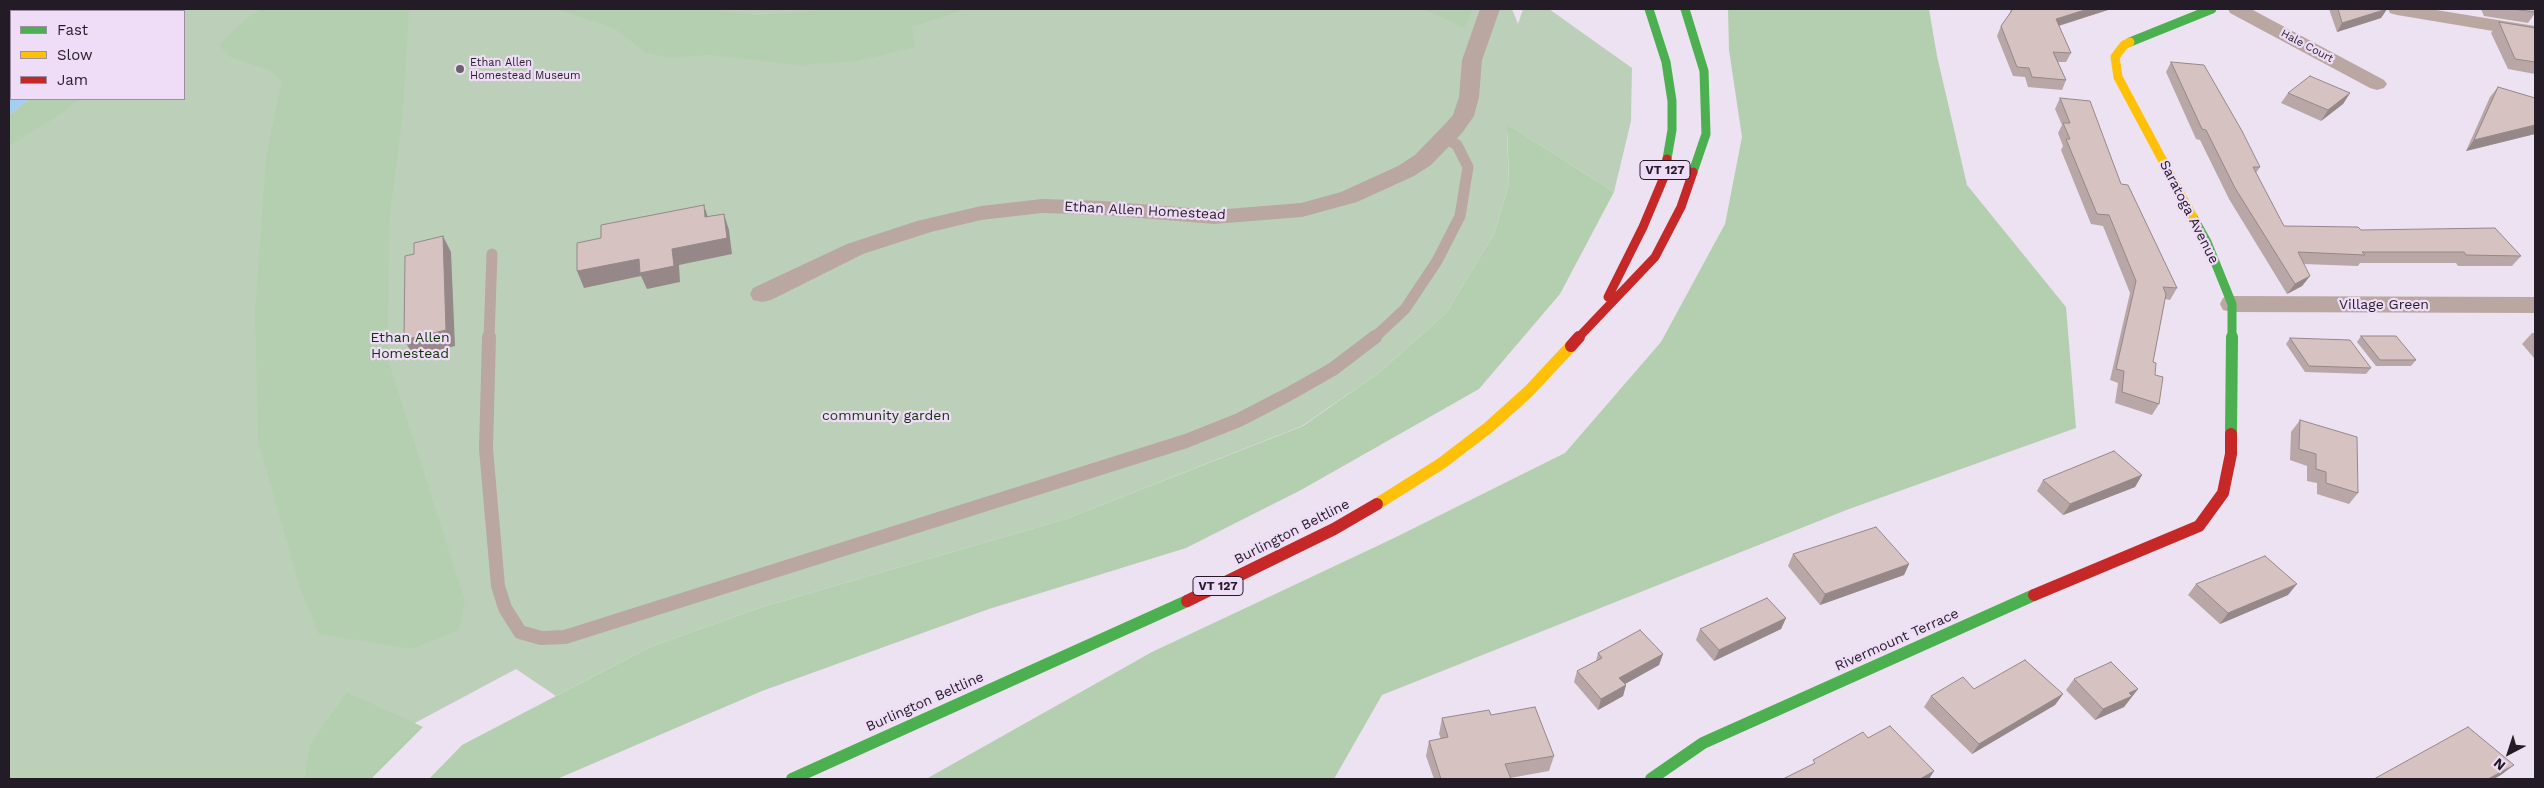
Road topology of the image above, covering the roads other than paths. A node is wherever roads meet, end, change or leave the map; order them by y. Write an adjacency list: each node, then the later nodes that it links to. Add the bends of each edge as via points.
1 (1490, 9): 9 (street, Ethan Allen Homestead, via 1472,60 1469,97 1463,116)
2 (1649, 9): 14 (main road, Burlington Beltline / VT 127, via 1666,62 1672,101 1672,130 1664,177)
3 (1685, 9): 14 (main road, Burlington Beltline / VT 127, via 1704,71 1706,134 1681,207 1655,258)
4 (2212, 9): 12 (main road, Saratoga Avenue, via 2124,45 2115,57 2118,76 2207,242)
5 (2237, 9): 8 (street, Hale Court)
6 (2397, 9): 7 (street)
7 (2535, 32)
8 (2377, 84)
9 (1446, 138): 10 (lane, via 1457,145 1468,167 1460,216 1437,261 1405,309 1368,344 1333,369 1239,420 1186,441 565,637 541,638 520,632 505,608 498,586 486,449); 11 (street, Ethan Allen Homestead, via 1423,160 1387,181 1349,197 1302,210 1214,217 1042,206 981,213 925,226 855,249)
10 (492, 254)
11 (762, 294)
12 (2232, 304): 13 (street, Village Green); 15 (main road, Saratoga Avenue, via 2231,454 2223,493 2199,526)
13 (2535, 306)
14 (1598, 319): 16 (main road, Burlington Beltline / VT 127, via 1529,391 1489,427 1398,492 1334,529 1212,590)
15 (2162, 543): 17 (main road, Rivermount Terrace, via 2084,573 1703,743)
16 (792, 779)
17 (1651, 779)

